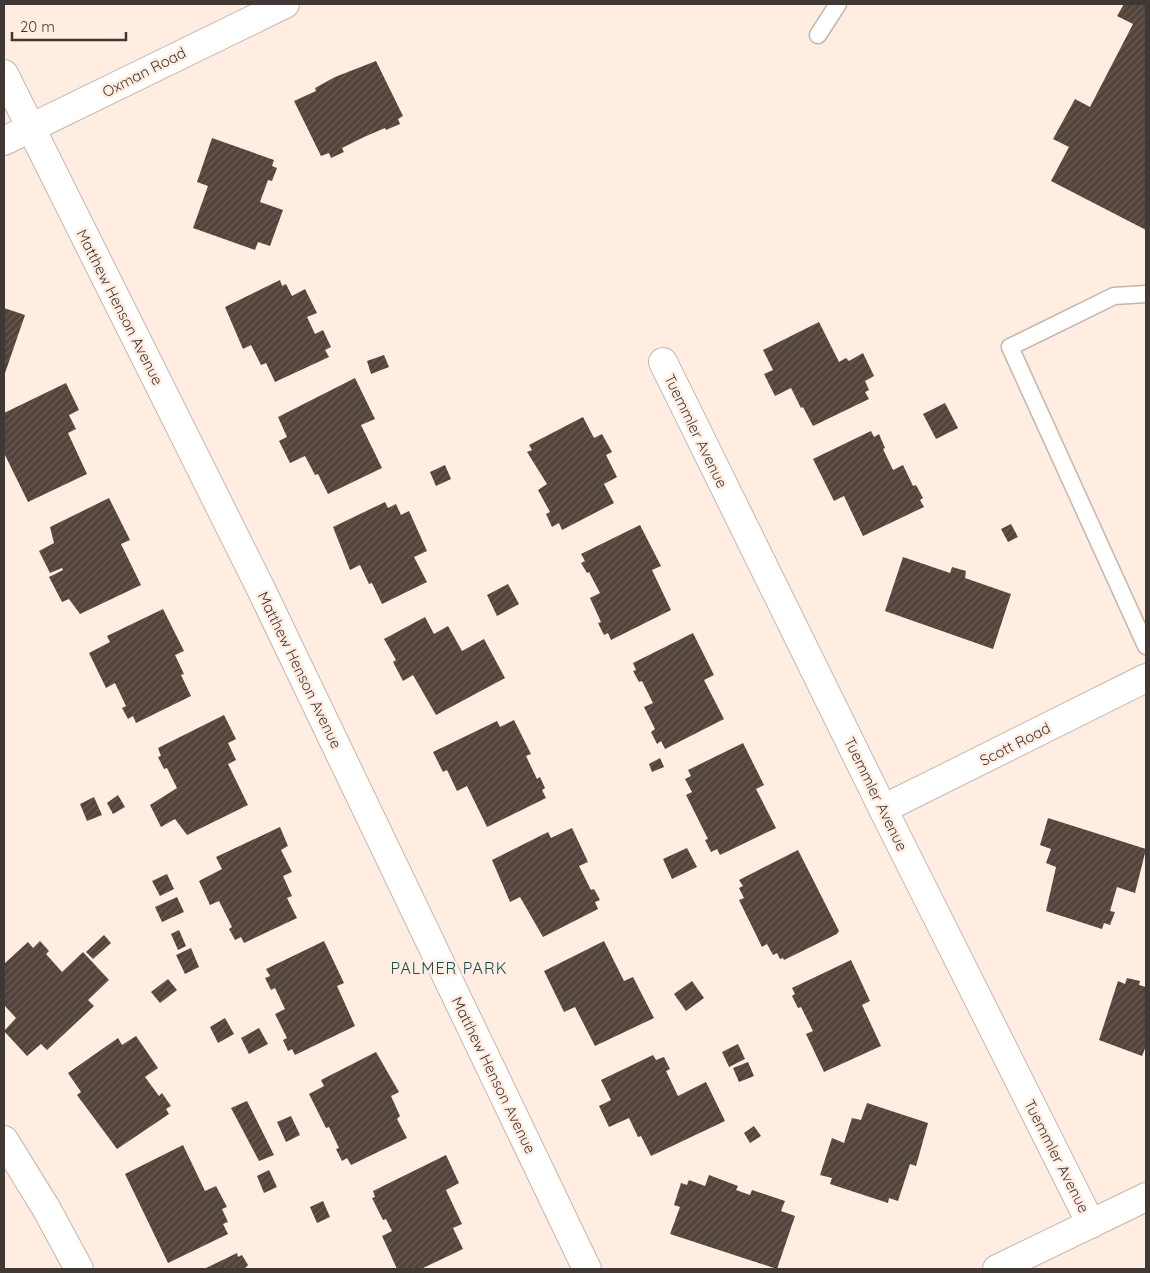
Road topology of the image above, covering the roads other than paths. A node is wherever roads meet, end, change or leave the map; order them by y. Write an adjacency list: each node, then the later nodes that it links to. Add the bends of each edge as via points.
1 (284, 4): 5 (street, Oxman Road)
2 (838, 4): 3 (lane)
3 (818, 35)
4 (4, 74): 5 (street, Matthew Henson Avenue)
5 (31, 128): 6 (street, Oxman Road); 16 (street, Matthew Henson Avenue, via 260,587)
6 (4, 141)
7 (1146, 294): 9 (lane, via 1114,296 1010,346)
8 (663, 362): 11 (street, Tuemmler Avenue)
9 (1146, 646)
10 (1146, 678): 11 (street, Scott Road)
11 (883, 809): 14 (street, Tuemmler Avenue)
12 (4, 1140): 15 (street)
13 (1146, 1197): 14 (street)
14 (1091, 1224): 17 (street)
15 (79, 1269)
16 (587, 1269)
17 (997, 1269)

